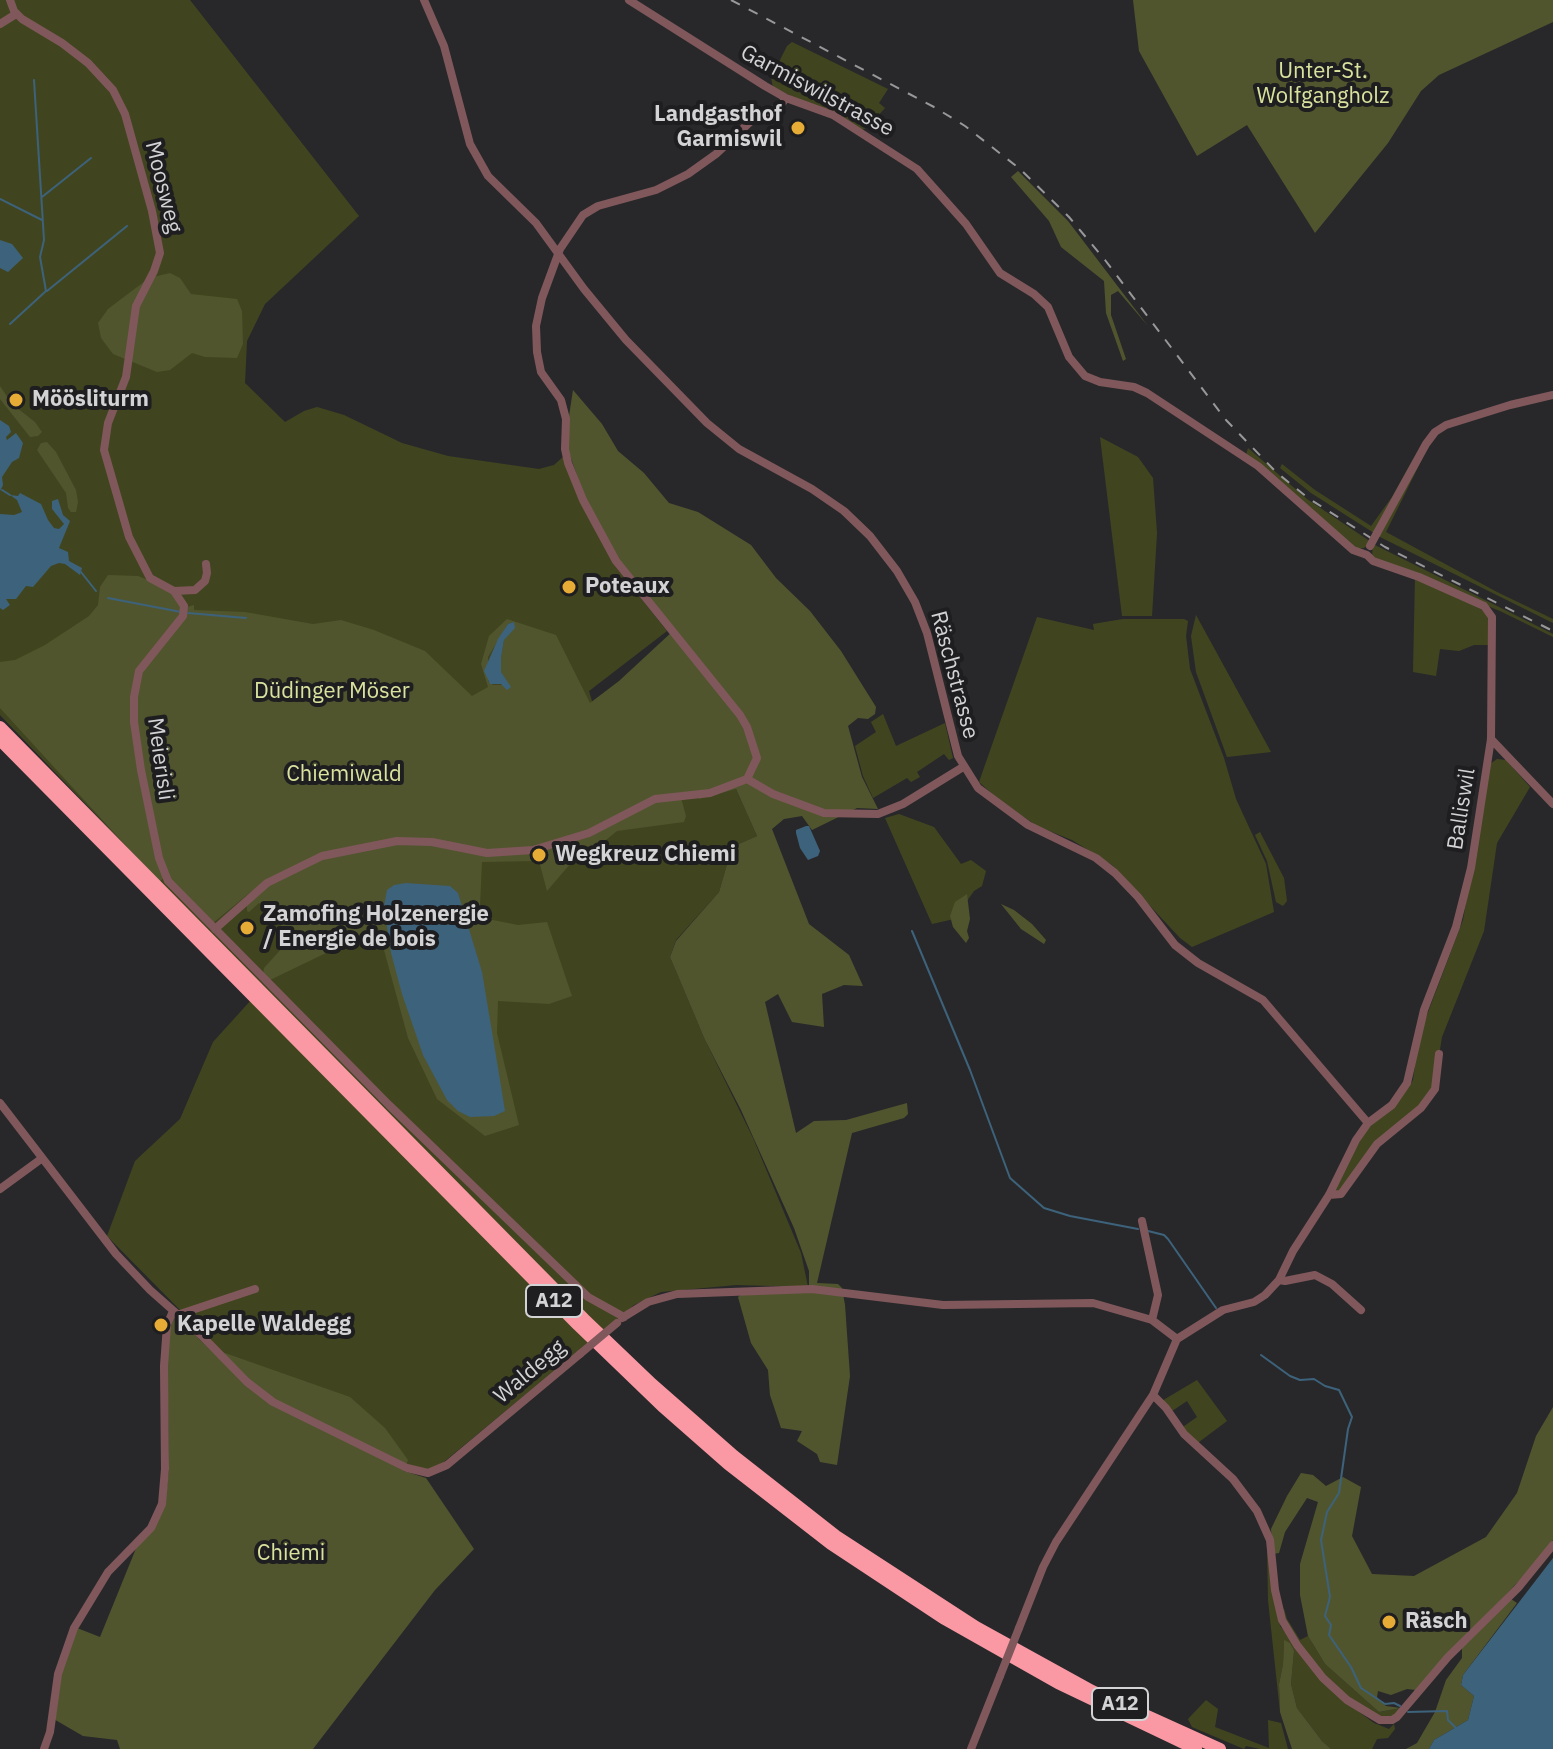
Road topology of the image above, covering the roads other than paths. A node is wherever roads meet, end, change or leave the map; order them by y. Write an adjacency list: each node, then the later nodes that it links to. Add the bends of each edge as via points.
1 (10, 0): 4 (street)
2 (424, 0): 7 (street, Räschstrasse, via 444,46 479,163)
3 (629, 0): 6 (street, Garmiswilstrasse)
4 (16, 14): 5 (street); 12 (street, Moosweg, via 77,53 101,76 130,127 160,253 136,306 126,377 104,450 140,562 150,578)
5 (0, 24)
6 (786, 98): 7 (street, via 688,174 640,196 590,210); 9 (street, Garmiswilstrasse, via 833,115 927,179 1000,273 1048,307 1081,372 1147,393 1258,466 1353,550)
7 (558, 254): 19 (street, Räschstrasse, via 626,340 713,429 827,499 883,552 924,625); 20 (street, via 536,326 537,352 541,372 561,400 574,480 616,561 747,727 757,758)
8 (1553, 395): 9 (street, bridge, via 1435,432)
9 (1369, 551): 15 (street, Balliswil, via 1373,561 1490,612)
10 (206, 564): 11 (street, via 205,581)
11 (195, 590): 12 (street); 13 (street, Meierisli)
12 (174, 591): 13 (street)
13 (183, 611): 22 (street, Meierisli, via 139,671 134,722 161,869)
14 (0, 727): 42 (highway, A12, via 584,1319 742,1463 864,1556 976,1627 1092,1691)
15 (1491, 739): 17 (street); 18 (street, Balliswil)
16 (0, 740): 41 (highway, A12, via 578,1325 712,1450 805,1524 924,1606 1058,1683)
17 (1505, 756): 18 (street); 21 (street)
18 (1488, 758): 25 (street, Balliswil, via 1462,909 1424,1010 1407,1083 1392,1105)
19 (963, 767): 20 (street, via 878,814 824,813); 25 (street, Räschstrasse, via 978,788 1006,810 1115,873 1186,955 1263,1000)
20 (747, 779): 22 (street, via 710,793 655,799 589,833 533,850 481,852 397,841 322,856 267,883)
21 (1553, 804)
22 (215, 929): 34 (street, via 389,1105 588,1297)
23 (1439, 1054): 28 (street, via 1435,1089 1421,1108 1377,1144 1341,1194)
24 (0, 1103): 26 (street, Waldegg)
25 (1368, 1123): 28 (street, Balliswil)
26 (41, 1159): 27 (street); 33 (street, Waldegg, via 116,1254)
27 (0, 1189)
28 (1329, 1195): 30 (street)
29 (1142, 1221): 35 (street, via 1158,1295)
30 (1279, 1280): 32 (street, via 1315,1275); 36 (street, via 1254,1302 1223,1310)
31 (255, 1289): 33 (street)
32 (1361, 1310)
33 (175, 1313): 34 (street, Waldegg, bridge, via 273,1402 422,1473 447,1465); 39 (street, via 166,1334 162,1504 151,1528 108,1572 80,1616 62,1662)
34 (620, 1320): 35 (street, Waldegg, via 666,1296 778,1289 943,1305 1093,1303)
35 (1152, 1320): 36 (street)
36 (1177, 1339): 37 (street)
37 (1153, 1395): 38 (street, via 1257,1511 1270,1540 1284,1626 1323,1678 1380,1720 1397,1717); 40 (street, bridge, via 1043,1567)
38 (1553, 1545)
39 (44, 1749)
40 (971, 1749)
41 (1196, 1749)
42 (1220, 1749)

